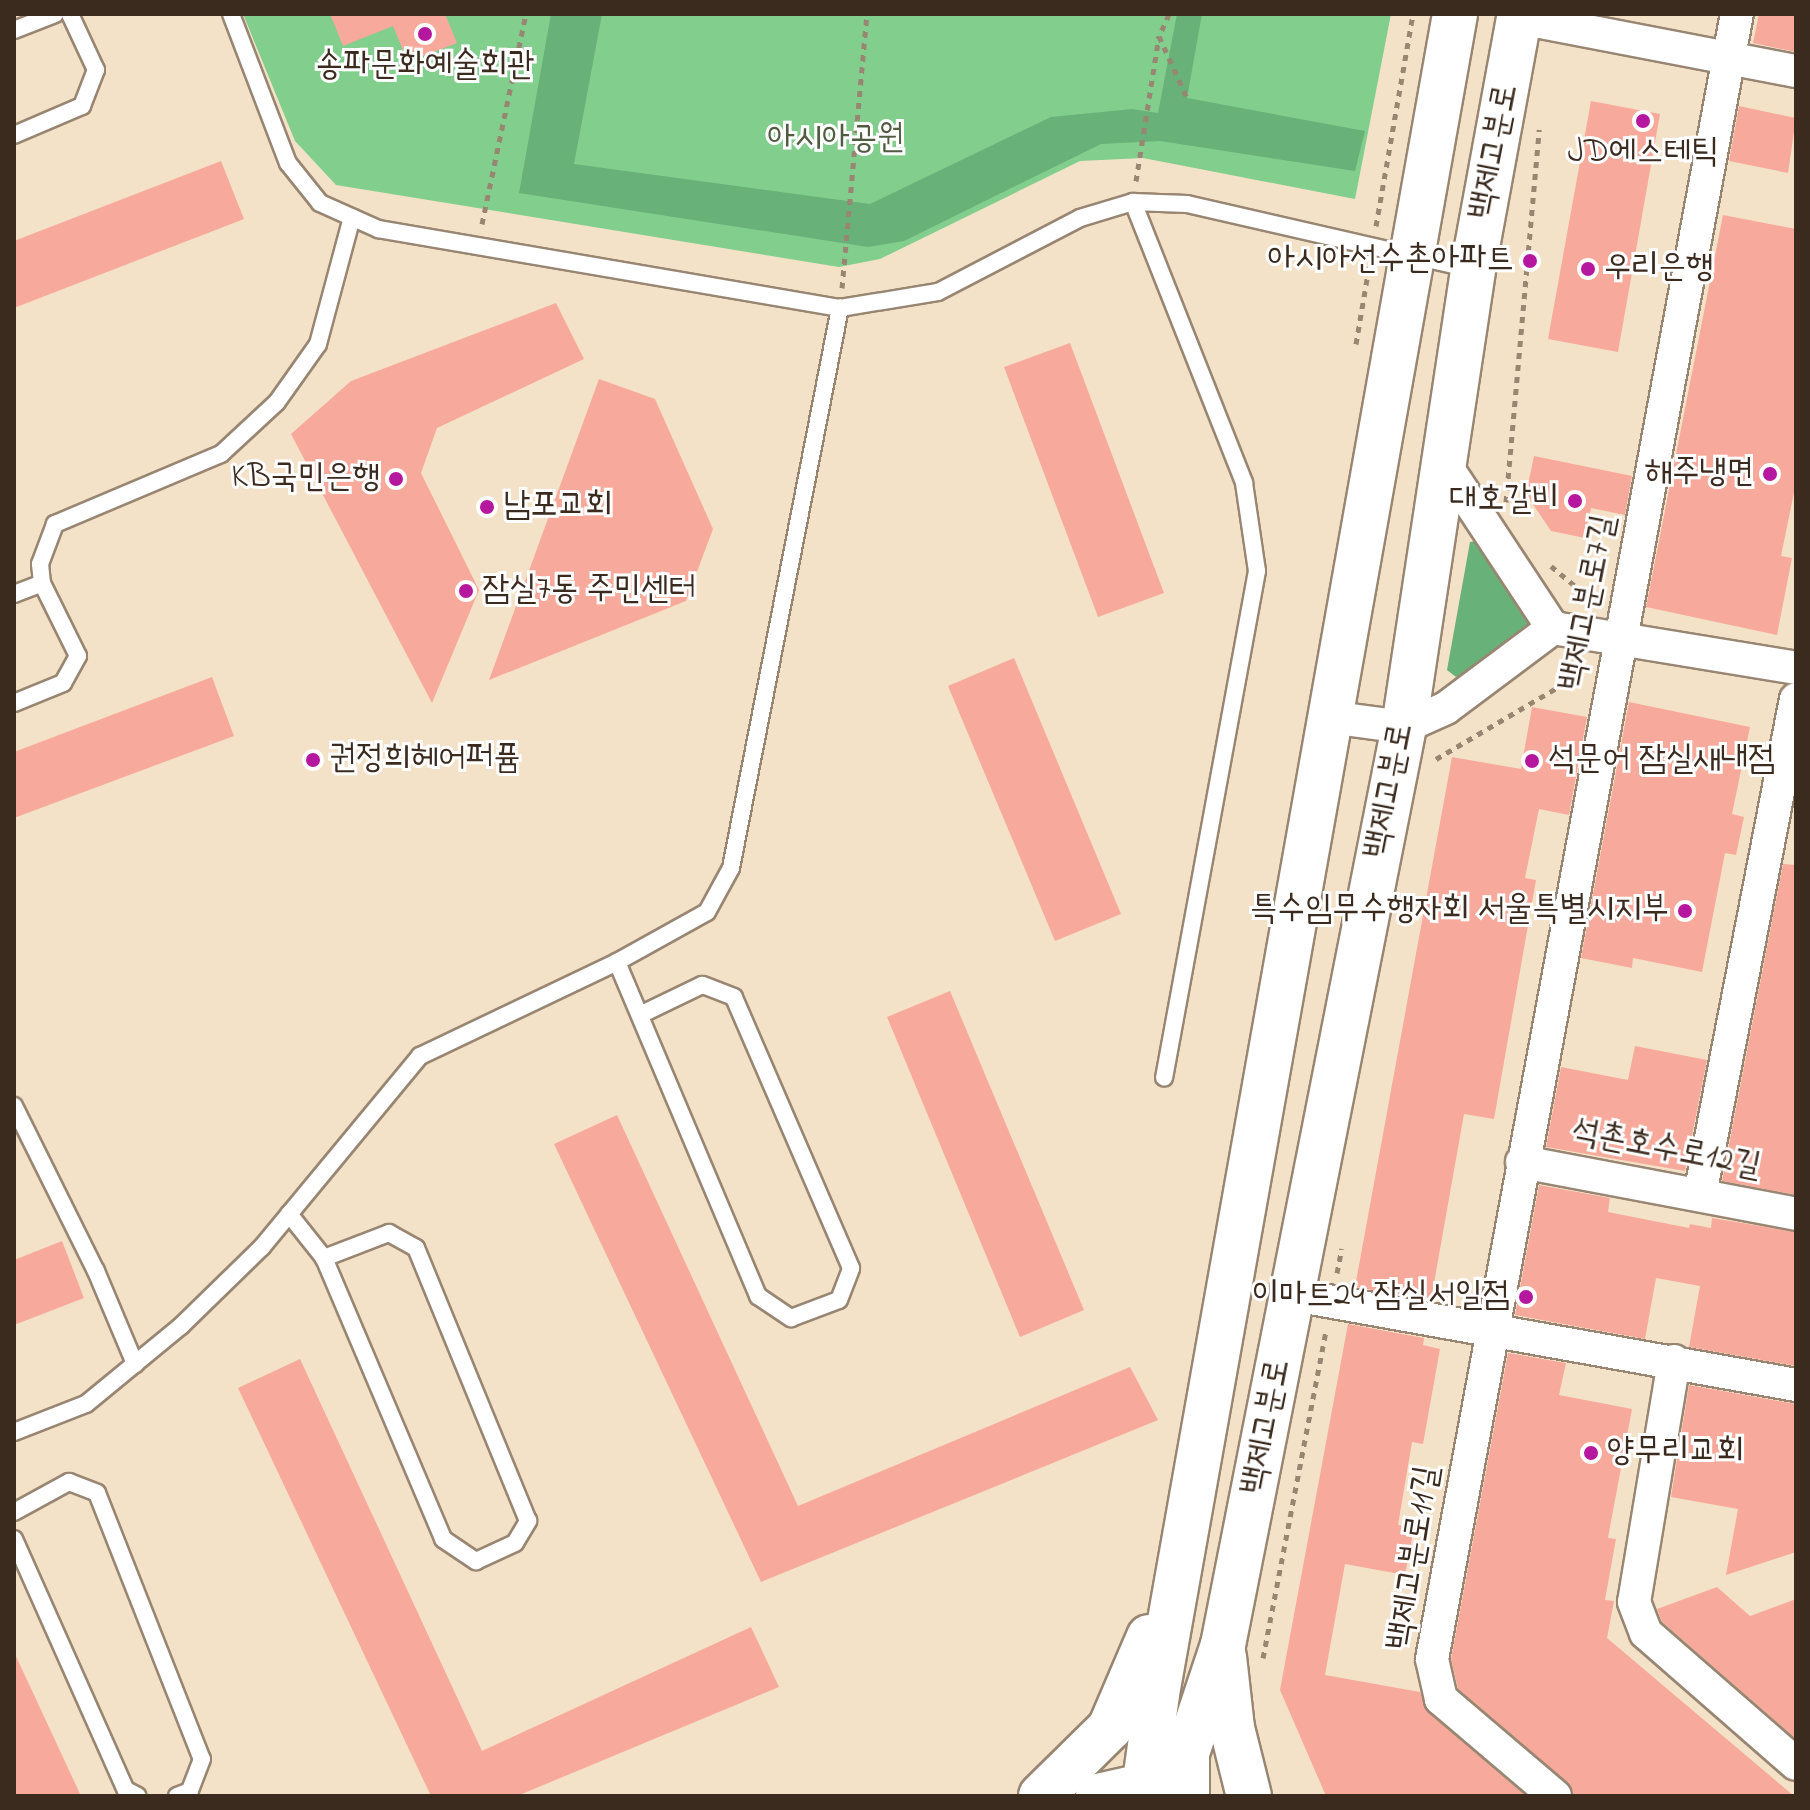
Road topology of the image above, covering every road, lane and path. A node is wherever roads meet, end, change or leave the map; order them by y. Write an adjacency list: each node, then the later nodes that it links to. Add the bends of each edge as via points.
1 (55, 14): 11 (lane)
2 (70, 14): 17 (lane, via 96,70 82,106)
3 (231, 14): 19 (lane, via 288,163 320,203)
4 (526, 14): 20 (path)
5 (867, 14): 23 (path)
6 (1169, 14): 12 (path)
7 (1413, 14): 21 (path)
8 (1455, 14): 21 (main road, 백제고분로)
9 (1737, 14): 13 (street, 백제고분로7길)
10 (1520, 16): 13 (street); 22 (main road, 백제고분로)
11 (14, 30)
12 (1159, 36): 15 (path); 18 (path)
13 (1728, 59): 14 (street); 30 (street, 백제고분로7길)
14 (1796, 71)
15 (1187, 98)
16 (1541, 114): 25 (path)
17 (14, 135)
18 (1133, 202): 21 (lane, via 1187,204); 23 (lane, via 1080,218 938,292); 39 (lane, via 1244,483 1257,571)
19 (352, 217): 20 (lane, via 378,229); 27 (lane, via 318,344 277,402 221,454 55,524 40,564)
20 (477, 248): 23 (lane)
21 (1390, 253): 22 (lane); 34 (main road, 백제고분로)
22 (1473, 269): 24 (main road, 백제고분로)
23 (840, 308): 37 (lane, via 731,868 707,912)
24 (1444, 463): 29 (street); 35 (main road, 백제고분로)
25 (1505, 511)
26 (1539, 556): 29 (path, via 1586,595)
27 (42, 583): 28 (lane); 33 (lane, via 78,656 63,683)
28 (14, 594)
29 (1566, 630): 30 (street); 35 (street, via 1446,708); 36 (path, via 1565,683 1435,759)
30 (1621, 639): 31 (street); 41 (street, 백제고분로7길)
31 (1796, 668)
32 (1796, 699): 42 (street)
33 (14, 703)
34 (1329, 717): 35 (street); 55 (main road, 백제고분로)
35 (1404, 727): 47 (main road, 백제고분로)
36 (1433, 772)
37 (617, 962): 38 (lane); 43 (lane, via 420,1056)
38 (640, 1015): 38 (lane, via 702,985 734,997 851,1268 839,1300 791,1318 758,1296)
39 (1164, 1078)
40 (14, 1106): 50 (lane, via 96,1271)
41 (1522, 1162): 42 (street, 석촌호수로12길); 48 (street, 백제고분로11길)
42 (1700, 1195): 44 (street, 석촌호수로12길)
43 (289, 1214): 46 (lane); 50 (lane, via 201,1306)
44 (1796, 1214)
45 (1344, 1240): 47 (path)
46 (324, 1258): 46 (lane, via 389,1233 416,1248 528,1521 515,1543 476,1561 443,1539)
47 (1313, 1298): 48 (street); 56 (main road, 백제고분로); 57 (path)
48 (1493, 1329): 49 (street); 65 (street, 백제고분로11길, via 1432,1659 1441,1699)
49 (1674, 1361): 51 (street); 58 (street, via 1634,1602 1646,1633)
50 (135, 1364): 52 (lane, via 86,1404)
51 (1796, 1385)
52 (14, 1432)
53 (14, 1512): 61 (lane, via 69,1482 97,1493 202,1759 190,1791)
54 (14, 1539): 60 (lane, via 126,1790)
55 (1181, 1557): 59 (main road, 백제고분로); 62 (main road, via 1110,1728)
56 (1223, 1645): 59 (main road, 백제고분로); 64 (main road, via 1232,1728)
57 (1262, 1662)
58 (1796, 1764)
59 (1173, 1791): 63 (main road)
60 (138, 1796)
61 (177, 1796)
62 (1041, 1796)
63 (1098, 1796)
64 (1249, 1796)
65 (1555, 1796)

